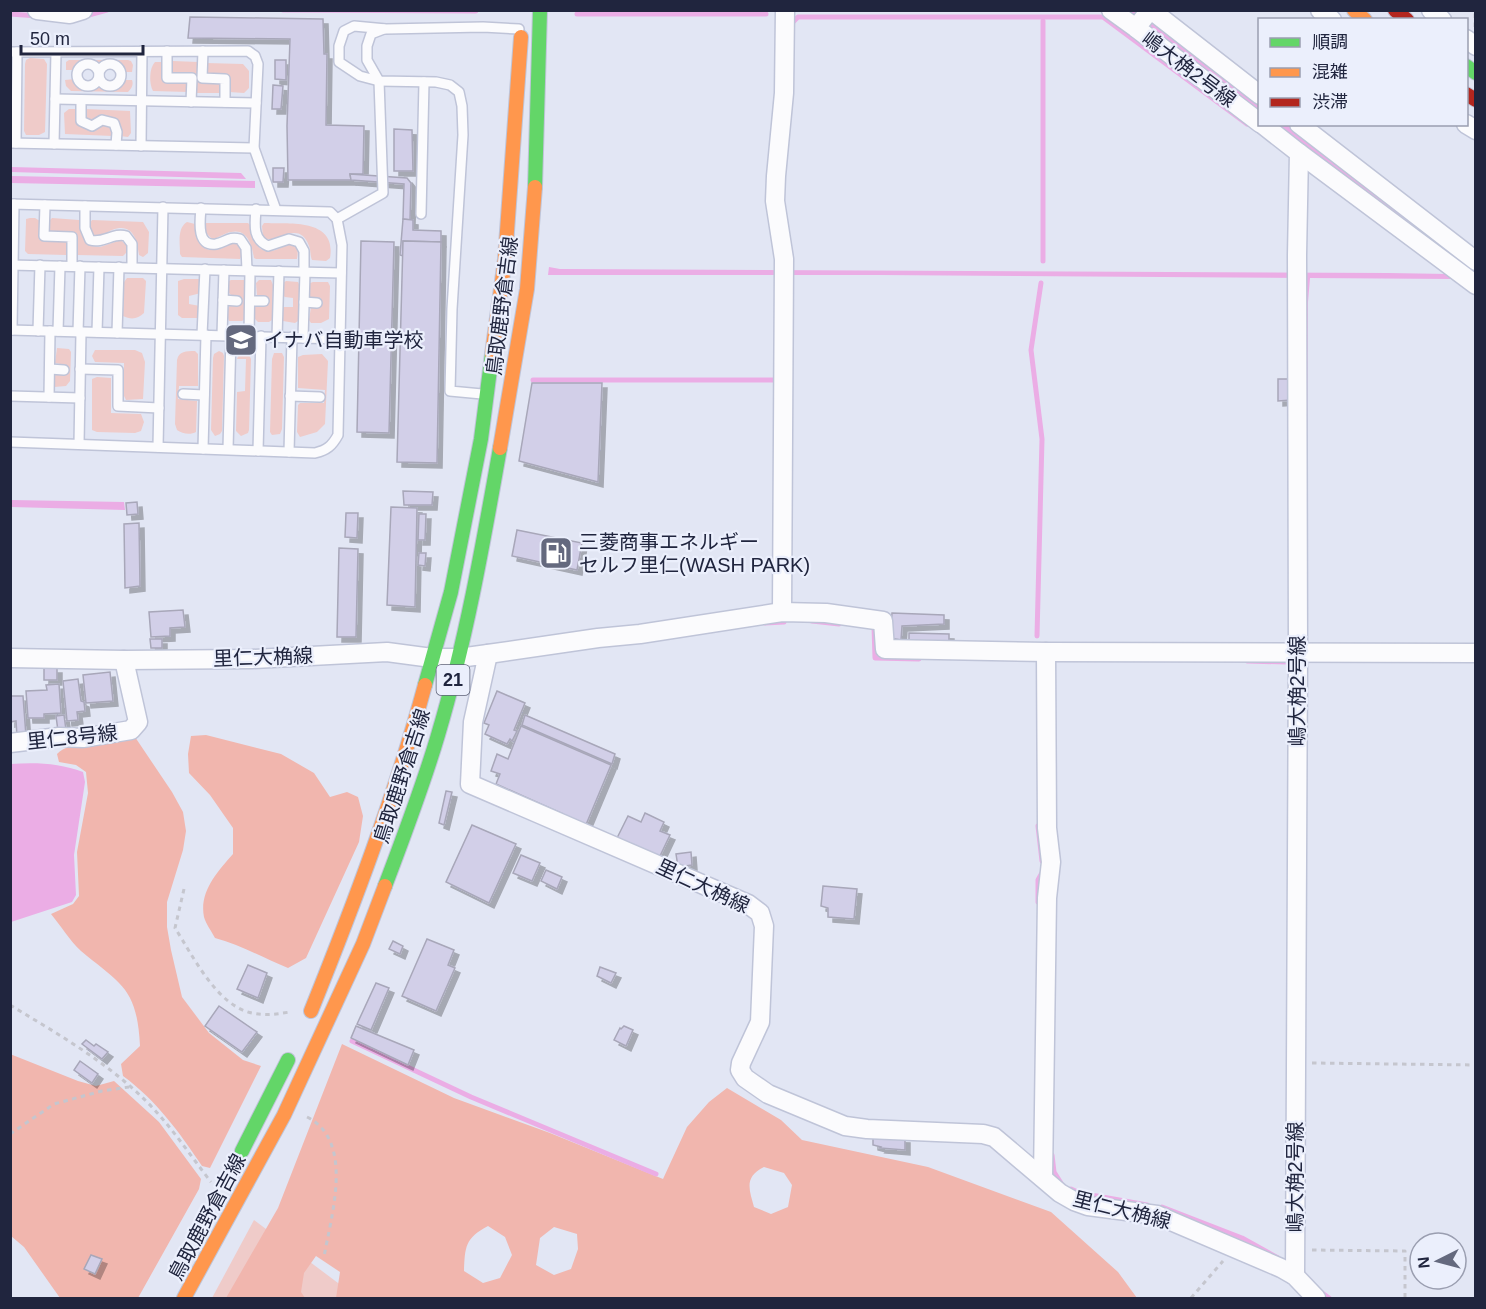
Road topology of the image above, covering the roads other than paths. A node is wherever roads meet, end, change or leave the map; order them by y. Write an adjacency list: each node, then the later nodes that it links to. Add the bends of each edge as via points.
1 (37, 10): 2 (street, via 70,14)
2 (83, 10)
3 (540, 10): 114 (main road, 鳥取鹿野倉吉線 / 21, via 537,156 527,289 494,486)
4 (785, 10): 107 (street, via 784,93 776,176 784,259)
5 (1111, 10): 9 (street)
6 (1150, 10): 9 (street, 嶋大桷2号線); 22 (street)
7 (522, 24): 8 (lane); 92 (main road, 鳥取鹿野倉吉線 / 21, via 505,259)
8 (386, 28): 20 (lane, via 371,34 368,46 367,60); 20 (lane, via 354,26 344,31 339,46 339,62 360,76)
9 (1136, 28): 29 (street, 嶋大桷2号線)
10 (142, 51): 11 (lane); 14 (lane); 19 (lane)
11 (168, 51): 12 (lane); 26 (lane, via 167,78 192,78)
12 (203, 51): 27 (lane, via 202,78 225,79); 28 (lane, via 248,51 255,56)
13 (14, 52): 14 (lane); 32 (lane)
14 (56, 52): 15 (lane)
15 (56, 75): 16 (lane); 23 (lane)
16 (77, 75): 17 (lane, via 79,82 88,86); 17 (lane, via 82,66 90,65)
17 (99, 76): 18 (lane, via 108,86 116,85); 18 (lane, via 103,67 110,64)
18 (120, 76): 19 (lane)
19 (141, 76): 25 (lane)
20 (379, 81): 21 (lane); 46 (lane, via 383,193)
21 (423, 82): 45 (lane); 92 (lane, via 450,85 459,92 462,106 450,391)
22 (1258, 92)
23 (55, 99): 24 (lane); 33 (lane)
24 (81, 100): 25 (lane); 34 (lane, via 81,121 92,126 102,120 114,123)
25 (141, 101): 26 (lane); 35 (lane)
26 (191, 102): 27 (lane)
27 (225, 102): 28 (lane)
28 (256, 103): 36 (lane)
29 (1258, 122)
30 (1264, 126): 37 (street, 嶋大桷2号線)
31 (1302, 126): 47 (street)
32 (13, 143): 33 (lane)
33 (54, 144): 34 (lane)
34 (116, 145): 35 (lane)
35 (141, 146): 36 (lane)
36 (254, 148): 44 (lane)
37 (1299, 153): 62 (street); 109 (street, 嶋大桷2号線)
38 (12, 204): 39 (lane); 48 (lane)
39 (45, 205): 40 (lane); 51 (lane, via 44,236 72,237)
40 (85, 206): 41 (lane); 54 (lane, via 85,228 90,240 126,236 132,244)
41 (163, 207): 42 (lane); 55 (lane)
42 (201, 208): 43 (lane); 58 (lane, via 202,238 210,244 240,239 247,252)
43 (256, 209): 44 (lane); 60 (lane, via 260,241 268,246 289,239 299,242)
44 (276, 210): 46 (lane, via 330,212)
45 (420, 214)
46 (337, 219): 61 (lane, via 342,245)
47 (1476, 261)
48 (12, 265): 49 (lane); 73 (lane)
49 (40, 265): 50 (lane); 74 (lane)
50 (60, 266): 51 (lane); 75 (lane)
51 (76, 266): 52 (lane); 76 (lane)
52 (99, 267): 53 (lane); 77 (lane)
53 (119, 267): 54 (lane); 78 (lane)
54 (132, 267): 55 (lane)
55 (162, 268): 56 (lane); 79 (lane)
56 (205, 269): 57 (lane); 64 (lane)
57 (224, 270): 58 (lane); 65 (lane)
58 (249, 270): 59 (lane); 67 (lane)
59 (279, 271): 60 (lane); 70 (lane)
60 (305, 272): 61 (lane); 69 (lane)
61 (341, 273): 87 (lane)
62 (1476, 285)
63 (192, 299): 64 (lane)
64 (204, 299): 80 (lane)
65 (223, 300): 66 (lane); 81 (lane)
66 (237, 301)
67 (250, 301): 68 (lane); 82 (lane)
68 (264, 301)
69 (304, 302): 72 (lane); 86 (lane)
70 (278, 303): 71 (lane); 84 (lane)
71 (290, 303)
72 (317, 303)
73 (11, 330): 74 (lane)
74 (38, 331): 75 (lane)
75 (54, 331): 76 (lane); 88 (lane)
76 (80, 332): 77 (lane); 89 (lane)
77 (97, 332): 78 (lane)
78 (117, 333): 79 (lane)
79 (160, 334): 80 (lane); 99 (lane)
80 (204, 335): 81 (lane); 93 (lane)
81 (227, 336): 82 (lane); 104 (lane)
82 (249, 336): 83 (lane)
83 (261, 336): 84 (lane); 105 (lane)
84 (277, 337): 85 (lane)
85 (292, 337): 86 (lane); 95 (lane)
86 (303, 338): 87 (lane)
87 (340, 339): 106 (lane, via 338,435 326,451)
88 (50, 369): 90 (lane); 96 (lane)
89 (80, 369): 98 (lane); 99 (lane, via 118,370 118,406)
90 (64, 370)
91 (183, 394): 93 (lane)
92 (487, 394): 113 (main road, 鳥取鹿野倉吉線 / 21, via 451,592)
93 (204, 395): 103 (lane)
94 (10, 396): 96 (lane)
95 (290, 396): 97 (lane); 106 (lane)
96 (50, 397): 98 (lane)
97 (320, 397)
98 (80, 398): 101 (lane)
99 (159, 408): 102 (lane)
100 (10, 442): 101 (lane)
101 (80, 444): 102 (lane)
102 (158, 447): 103 (lane)
103 (203, 448): 104 (lane)
104 (228, 449): 105 (lane)
105 (258, 451): 106 (lane)
106 (289, 452)
107 (782, 612): 108 (street, via 883,621 885,649); 111 (street)
108 (1046, 652): 109 (street); 120 (street, via 1047,828 1051,862 1047,898)
109 (1298, 652): 110 (street); 121 (street, 嶋大桷2号線)
110 (1476, 653)
111 (488, 654): 114 (street, 里仁大桷線); 120 (street, 里仁大桷線, via 473,722 470,784 748,904 760,913 764,926 760,1022 741,1063 745,1078 768,1094 845,1126 994,1137)
112 (10, 658): 115 (street, 里仁大桷線)
113 (432, 658): 114 (street, 里仁大桷線); 115 (street, 里仁大桷線, via 387,652); 117 (main road, 鳥取鹿野倉吉線 / 21, via 406,755 357,896)
114 (459, 658): 122 (main road, 鳥取鹿野倉吉線 / 21, via 438,736 363,944 284,1115)
115 (124, 660): 116 (street, 里仁8号線, via 138,722 132,730)
116 (10, 743)
117 (307, 1021)
118 (296, 1043): 119 (main road, 鳥取鹿野倉吉線)
119 (237, 1160)
120 (1043, 1179): 121 (street, 里仁大桷線, via 1074,1201 1157,1215)
121 (1295, 1276): 123 (street, 里仁大桷線)
122 (184, 1299)
123 (1316, 1299)

